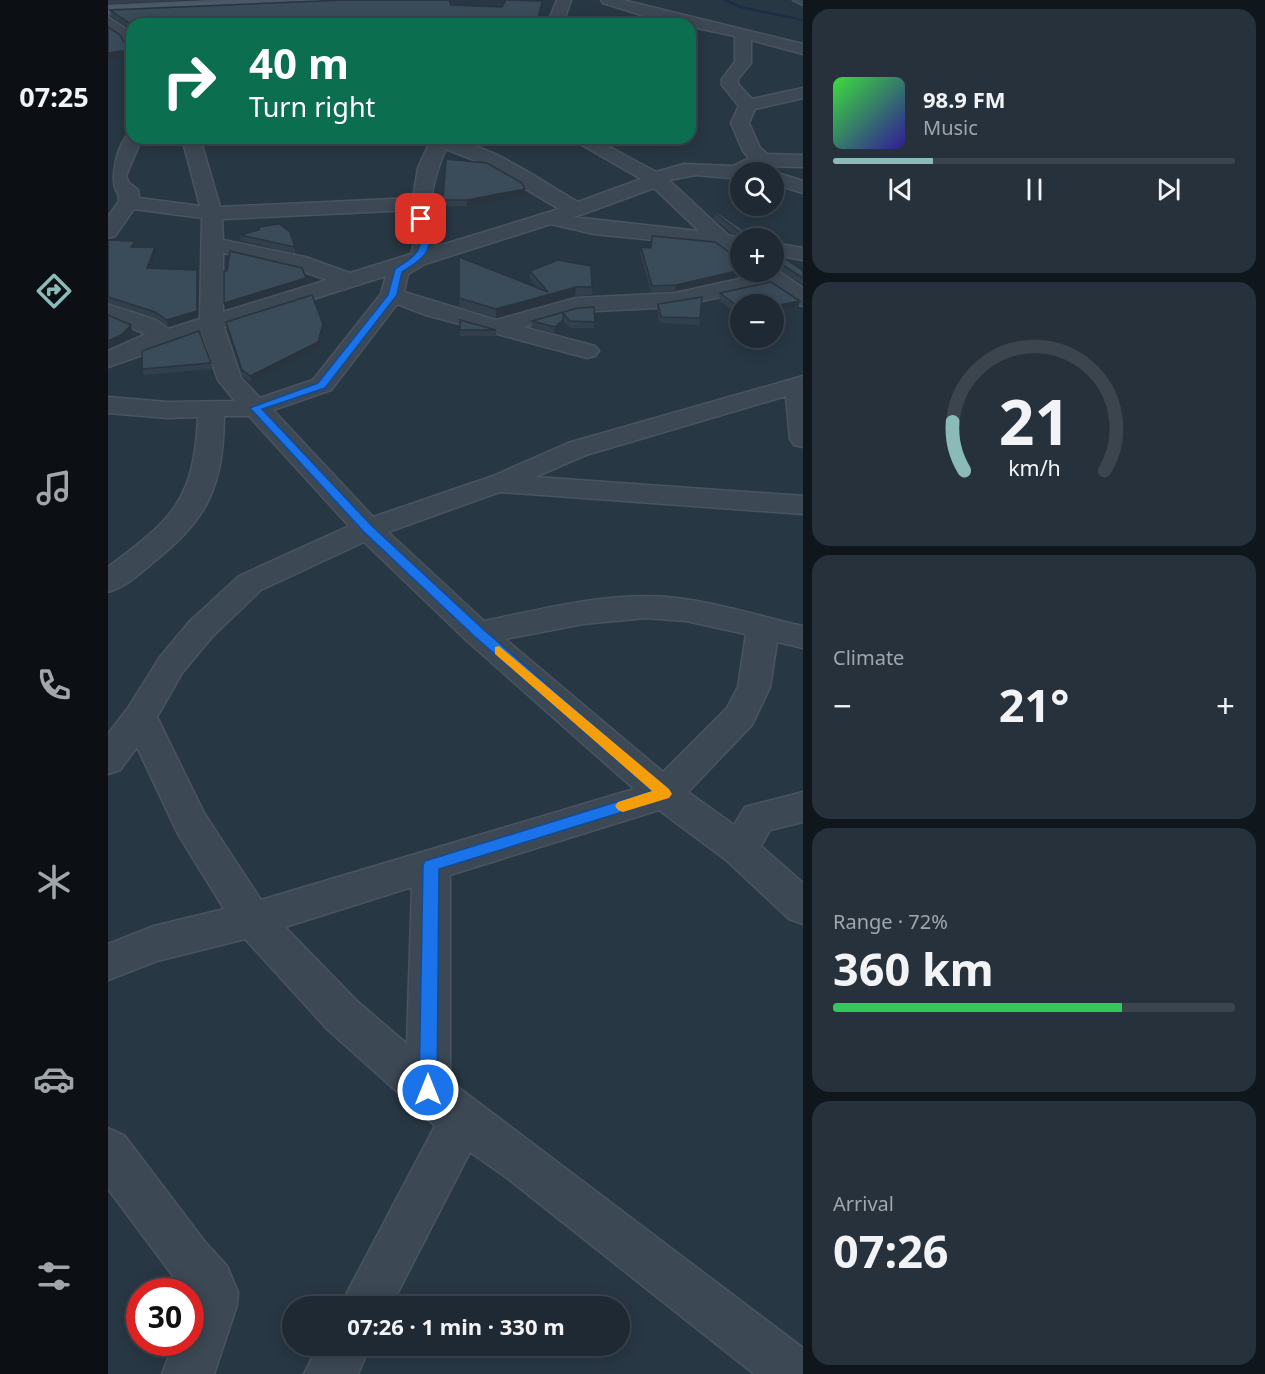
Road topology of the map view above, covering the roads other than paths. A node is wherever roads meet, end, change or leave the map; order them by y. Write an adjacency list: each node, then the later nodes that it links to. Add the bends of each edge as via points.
1 (344, 0): 4 (main road)
2 (564, 0): 5 (street)
3 (608, 0): 6 (street)
4 (108, 10)
5 (558, 18)
6 (675, 18)
7 (108, 22): 10 (street)
8 (696, 22): 9 (street)
9 (743, 34): 11 (street); 13 (street, via 743,63 729,82)
10 (126, 36)
11 (803, 49)
12 (803, 93): 13 (street)
13 (748, 105): 19 (street, via 740,123 752,151)
14 (130, 144): 26 (street, via 116,176)
15 (193, 144): 29 (street)
16 (439, 144): 27 (street, via 428,168)
17 (453, 144): 28 (street, via 491,160)
18 (594, 144): 23 (street)
19 (762, 160): 20 (street); 21 (street)
20 (803, 161)
21 (758, 162)
22 (730, 172): 23 (street, via 673,170)
23 (657, 180): 28 (street); 32 (street)
24 (784, 181): 25 (street)
25 (803, 187)
26 (119, 191): 29 (street, via 144,206); 31 (street)
27 (422, 204): 29 (street); 37 (street, via 426,240)
28 (576, 210): 30 (street)
29 (212, 213): 34 (street)
30 (549, 218): 33 (street, via 613,231); 37 (street)
31 (108, 232)
32 (730, 240)
33 (730, 241)
34 (212, 244): 38 (street, via 297,262); 44 (street)
35 (784, 251): 36 (street)
36 (803, 254)
37 (421, 257): 38 (street); 41 (street, via 398,271)
38 (351, 281): 44 (street)
39 (743, 282): 45 (street, via 675,300 576,305)
40 (780, 282): 42 (street)
41 (392, 295): 45 (street); 52 (street, via 322,385)
42 (803, 299)
43 (108, 311): 46 (street, via 148,325 160,334)
44 (212, 325): 46 (street); 52 (street, via 231,380)
45 (499, 326): 47 (street)
46 (151, 342): 48 (street)
47 (587, 351)
48 (108, 360)
49 (800, 383): 53 (street); 54 (street, via 577,448)
50 (108, 405): 51 (street, via 168,410)
51 (211, 408): 52 (street); 57 (street, via 202,487 184,518)
52 (255, 408): 56 (street)
53 (803, 439)
54 (498, 483): 55 (street); 56 (street)
55 (803, 505)
56 (368, 529): 59 (street); 61 (street, via 250,584 178,656)
57 (108, 582)
58 (763, 629): 59 (street, via 702,612 647,607 593,612); 60 (street); 63 (street, via 754,687 740,716)
59 (478, 633): 63 (street)
60 (803, 637)
61 (140, 717): 62 (street); 68 (street, via 191,823)
62 (108, 760)
63 (664, 794): 65 (street); 66 (street)
64 (803, 807): 65 (street, via 758,818)
65 (739, 849): 67 (street)
66 (431, 865): 68 (street); 70 (street)
67 (803, 907)
68 (252, 920): 69 (street, via 154,944); 70 (street, via 343,1016)
69 (108, 962)
70 (428, 1090): 71 (street)
71 (462, 1120): 73 (street); 77 (street, via 523,1162)
72 (108, 1151): 75 (street, via 188,1259 210,1282 212,1305)
73 (370, 1296)
74 (340, 1356): 76 (street)
75 (188, 1374)
76 (330, 1374)
77 (795, 1374)

